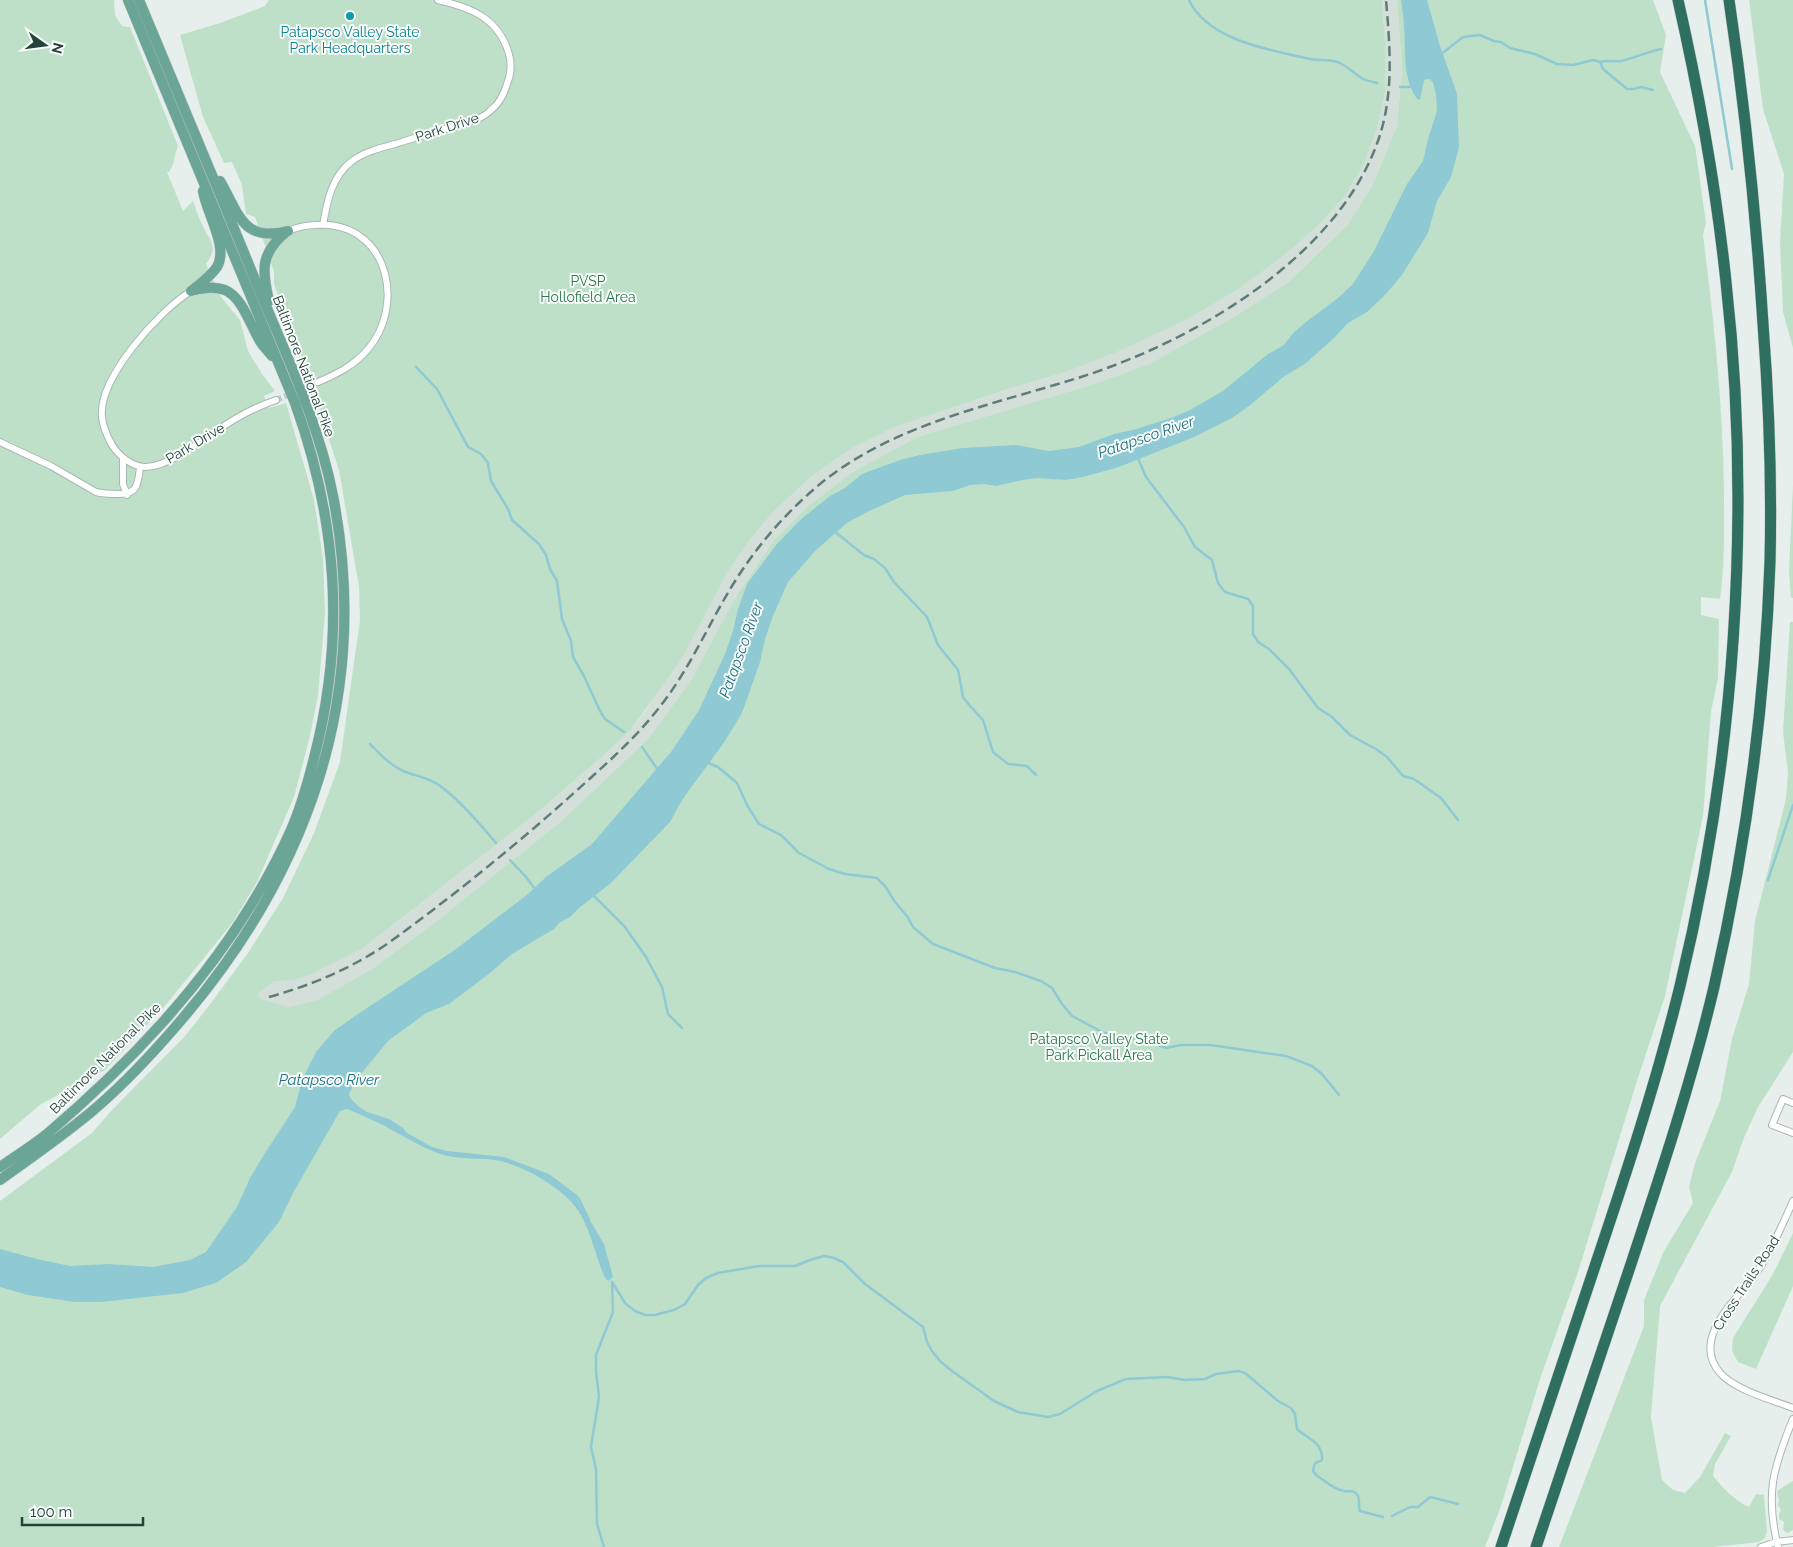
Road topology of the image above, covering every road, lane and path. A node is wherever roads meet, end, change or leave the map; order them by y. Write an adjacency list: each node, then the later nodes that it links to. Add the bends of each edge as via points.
1 (128, 0): 7 (main road, Baltimore National Pike)
2 (139, 0): 6 (main road, Baltimore National Pike)
3 (438, 0): 8 (street, Park Drive, via 481,14 496,27 506,44 510,63 508,82 501,98 491,111 475,120 371,151 353,160 332,187)
4 (1678, 0): 28 (highway, via 1713,179 1733,355 1736,556 1722,754 1702,878 1666,1042 1617,1201)
5 (1729, 0): 29 (highway, via 1751,175 1769,416 1766,642 1755,757 1734,891 1697,1051 1662,1169)
6 (204, 155): 9 (main road, via 251,229 264,234); 11 (main road, Baltimore National Pike)
7 (199, 170): 10 (main road, via 205,204 222,252 217,267); 12 (main road, Baltimore National Pike)
8 (323, 225): 9 (street); 13 (street, via 350,230 372,246 382,265 388,297 385,319 369,348 352,364)
9 (288, 231): 11 (main road, via 272,247 263,271)
10 (191, 291): 12 (main road, via 217,288 234,297 261,343); 16 (street, via 168,308 136,343 115,372 106,393 102,416 104,427)
11 (277, 333): 22 (main road, Baltimore National Pike, via 312,419 322,453 333,495 343,583 338,691 312,803 282,873 261,910 187,1013 156,1049 97,1107)
12 (279, 365): 21 (main road, Baltimore National Pike, via 305,431 317,475 330,543 334,597 328,697 316,753 292,829 228,942 177,1006 86,1099 46,1135)
13 (318, 382)
14 (276, 400): 17 (street, Park Drive, via 234,419 165,462)
15 (0, 442): 18 (street, via 96,492)
16 (123, 458): 17 (street); 18 (street, via 123,484)
17 (140, 467): 18 (street, via 136,486)
18 (127, 495)
19 (1793, 1103): 20 (street, via 1783,1099 1772,1125)
20 (1793, 1133)
21 (0, 1167)
22 (0, 1180)
23 (1793, 1200): 24 (street, Cross Trails Road, via 1767,1256 1719,1320 1710,1350 1716,1367 1730,1381)
24 (1793, 1408)
25 (1793, 1419): 27 (street, via 1772,1484 1772,1519)
26 (1793, 1540): 27 (street)
27 (1777, 1545): 30 (street)
28 (1501, 1547)
29 (1536, 1547)
30 (1761, 1547)

